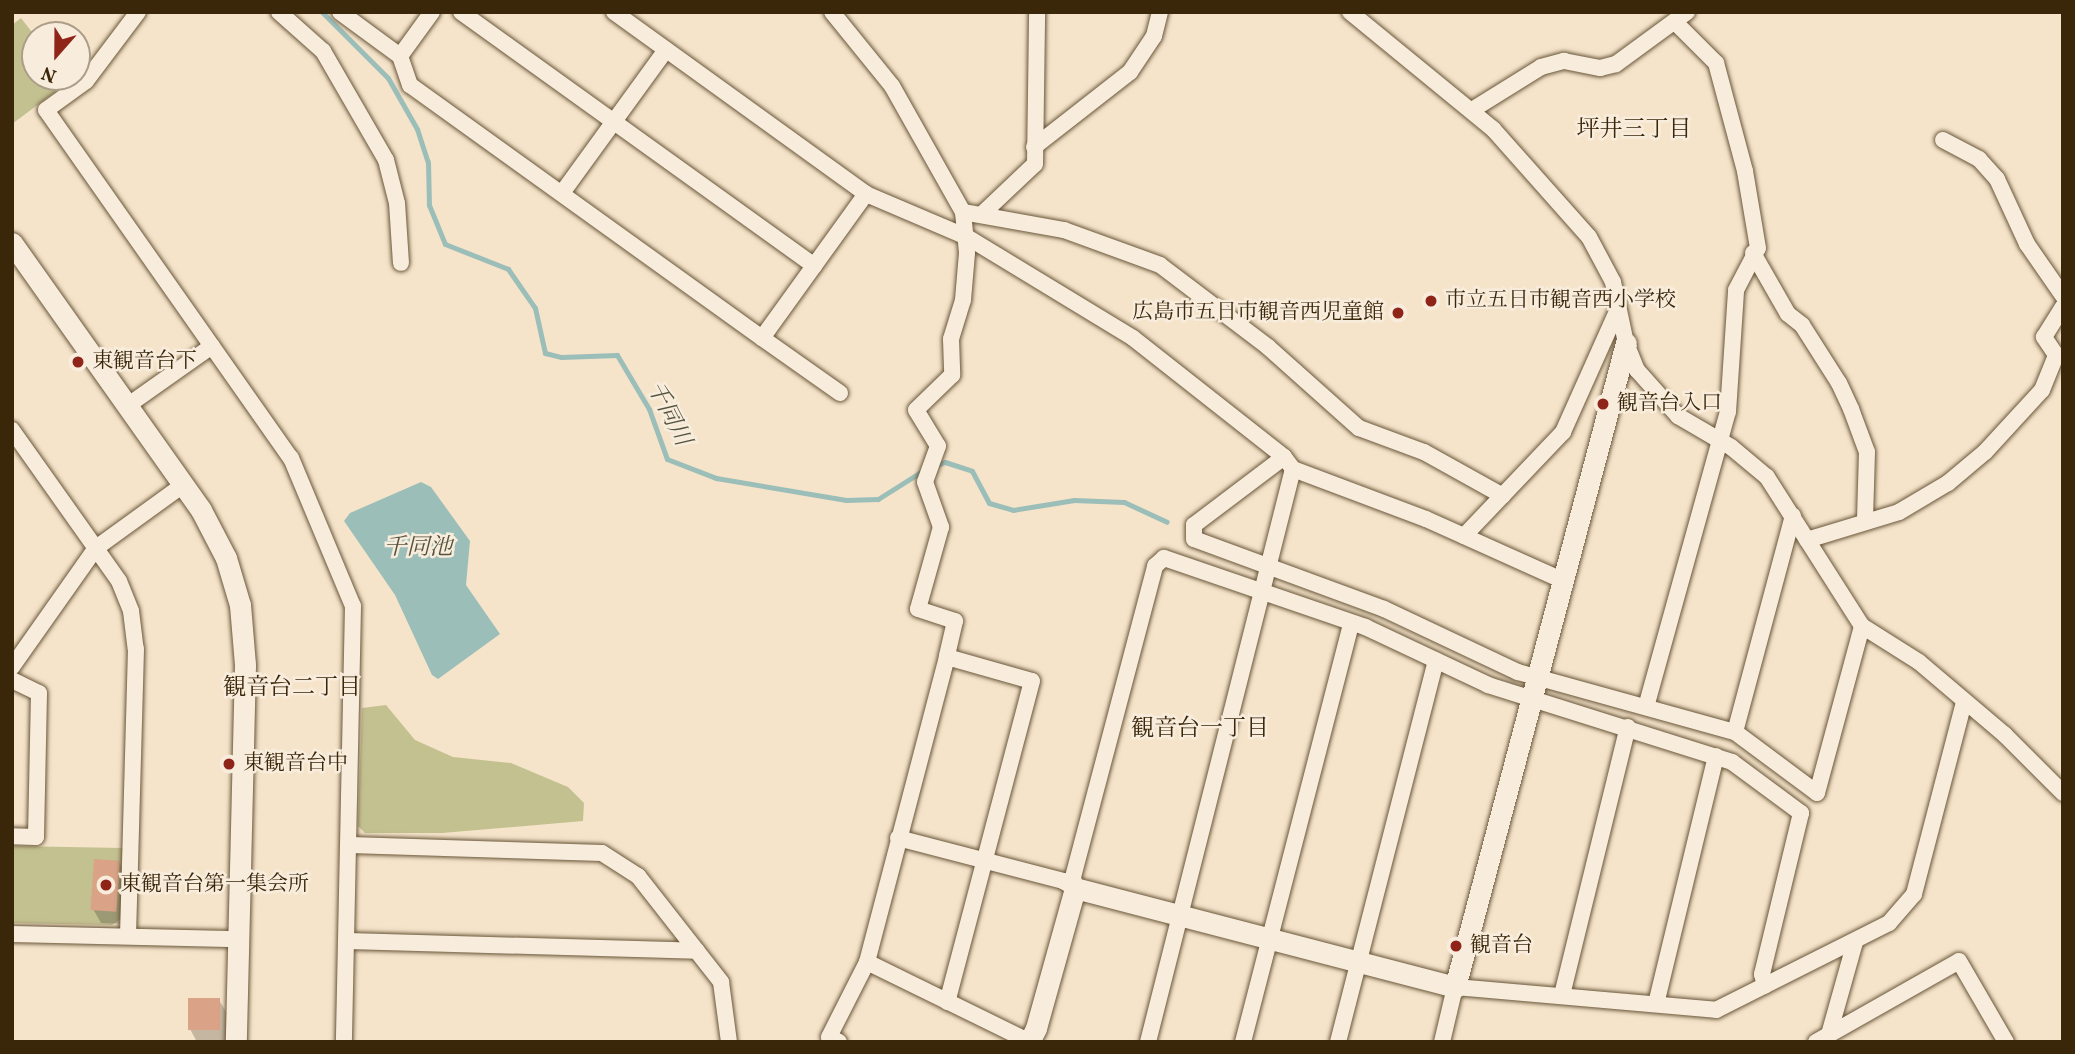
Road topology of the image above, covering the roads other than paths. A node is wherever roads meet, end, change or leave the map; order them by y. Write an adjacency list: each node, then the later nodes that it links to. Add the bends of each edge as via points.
1 (116, 12): 11 (street)
2 (279, 12): 26 (street, via 323,51 386,160 397,204)
3 (340, 12): 14 (street)
4 (432, 12): 14 (street)
5 (461, 12): 16 (street)
6 (614, 12): 13 (street)
7 (832, 12): 21 (street, via 892,86)
8 (1037, 12): 18 (street)
9 (1160, 12): 18 (street, via 1150,45 1130,72)
10 (1350, 12): 15 (street)
11 (136, 15): 33 (street, via 86,81 46,110)
12 (1682, 18): 15 (street, via 1616,64 1600,68 1564,61 1541,66); 25 (street, via 1716,63 1745,171 1758,248)
13 (666, 50): 16 (street); 20 (street)
14 (400, 56): 19 (street, via 410,85)
15 (1472, 110): 29 (street, via 1589,237 1601,255)
16 (613, 121): 19 (street); 27 (street)
17 (1943, 140): 28 (street, via 1979,159 1997,179 2027,244)
18 (1034, 147): 22 (street, via 1035,164)
19 (562, 193): 31 (street)
20 (866, 194): 23 (street); 27 (street)
21 (963, 212): 22 (street); 23 (street)
22 (981, 215): 40 (street, via 1088,237 1160,265 1268,347 1359,428 1424,452)
23 (967, 237): 38 (street, via 1133,338); 51 (street, via 962,300 951,339 951,375 916,410 939,446 925,482 941,527 918,609 955,621)
24 (12, 243): 35 (street)
25 (1753, 253): 37 (street, via 1736,290 1729,398); 42 (street, via 1788,314 1819,351 1851,409 1867,452)
26 (401, 263)
27 (814, 266): 31 (street)
28 (2063, 296)
29 (1619, 307): 32 (street); 40 (street, via 1573,415 1548,451)
30 (2063, 307): 42 (street, via 2043,337 2056,355 2042,390 2010,427 1948,484 1899,512)
31 (762, 338): 34 (street)
32 (1626, 343): 37 (street, via 1637,370 1671,409); 47 (street)
33 (212, 346): 35 (street); 65 (street, via 291,458 353,606)
34 (840, 393)
35 (127, 406): 39 (street)
36 (12, 430): 45 (street)
37 (1718, 440): 41 (street, via 1767,477); 58 (street)
38 (1289, 463): 43 (street); 46 (street); 46 (street, via 1194,526 1194,539)
39 (183, 485): 45 (street); 72 (street, via 226,558 240,605 246,665)
40 (1503, 496): 43 (street)
41 (1793, 516): 44 (street); 60 (street)
42 (1865, 520): 44 (street)
43 (1464, 536): 47 (street)
44 (1807, 540): 50 (street)
45 (96, 548): 53 (street); 70 (street, via 119,581 135,630)
46 (1269, 566): 48 (street); 54 (street, via 1384,608 1486,659)
47 (1564, 581): 54 (street)
48 (1263, 590): 49 (street); 67 (street, via 1164,558 1155,566 1073,877); 68 (street)
49 (1351, 622): 52 (street); 71 (street)
50 (1862, 626): 57 (street, via 1919,662); 60 (street, via 1817,793)
51 (947, 657): 64 (street); 66 (street, via 1032,681)
52 (1436, 660): 56 (street); 77 (street)
53 (12, 667)
54 (1538, 677): 56 (street); 58 (street)
55 (12, 680): 63 (street, via 39,693 36,837)
56 (1533, 699): 59 (street); 79 (street)
57 (1964, 702): 62 (street); 74 (street, via 1914,894 1889,923)
58 (1646, 707): 60 (street)
59 (1628, 727): 61 (street); 80 (street)
60 (1735, 732)
61 (1716, 756): 78 (street, via 1732,762 1801,813 1762,974); 82 (street)
62 (2063, 793)
63 (12, 836)
64 (898, 838): 66 (street); 76 (street)
65 (349, 845): 73 (street); 75 (street, via 602,853 638,876)
66 (984, 860): 67 (street); 81 (street)
67 (1074, 888): 68 (street); 89 (street, via 1037,1028)
68 (1177, 914): 71 (street); 90 (street)
69 (12, 934): 70 (street)
70 (128, 935): 72 (street)
71 (1267, 938): 77 (street); 91 (street)
72 (239, 939): 85 (street)
73 (348, 941): 75 (street); 86 (street)
74 (1855, 942): 78 (street); 83 (street)
75 (697, 951): 87 (street, via 721,982)
76 (867, 962): 81 (street); 88 (street, via 829,1037)
77 (1358, 963): 79 (street); 92 (street)
78 (1765, 986): 82 (street, via 1716,1010)
79 (1455, 987): 80 (street); 93 (street)
80 (1562, 995): 82 (street)
81 (947, 1002): 89 (street)
82 (1656, 1004)
83 (1830, 1031): 84 (street, via 1959,961); 94 (street)
84 (2004, 1041)
85 (236, 1042)
86 (344, 1042)
87 (729, 1042)
88 (839, 1042)
89 (1029, 1042)
90 (1148, 1042)
91 (1242, 1042)
92 (1338, 1042)
93 (1442, 1042)
94 (1816, 1042)

